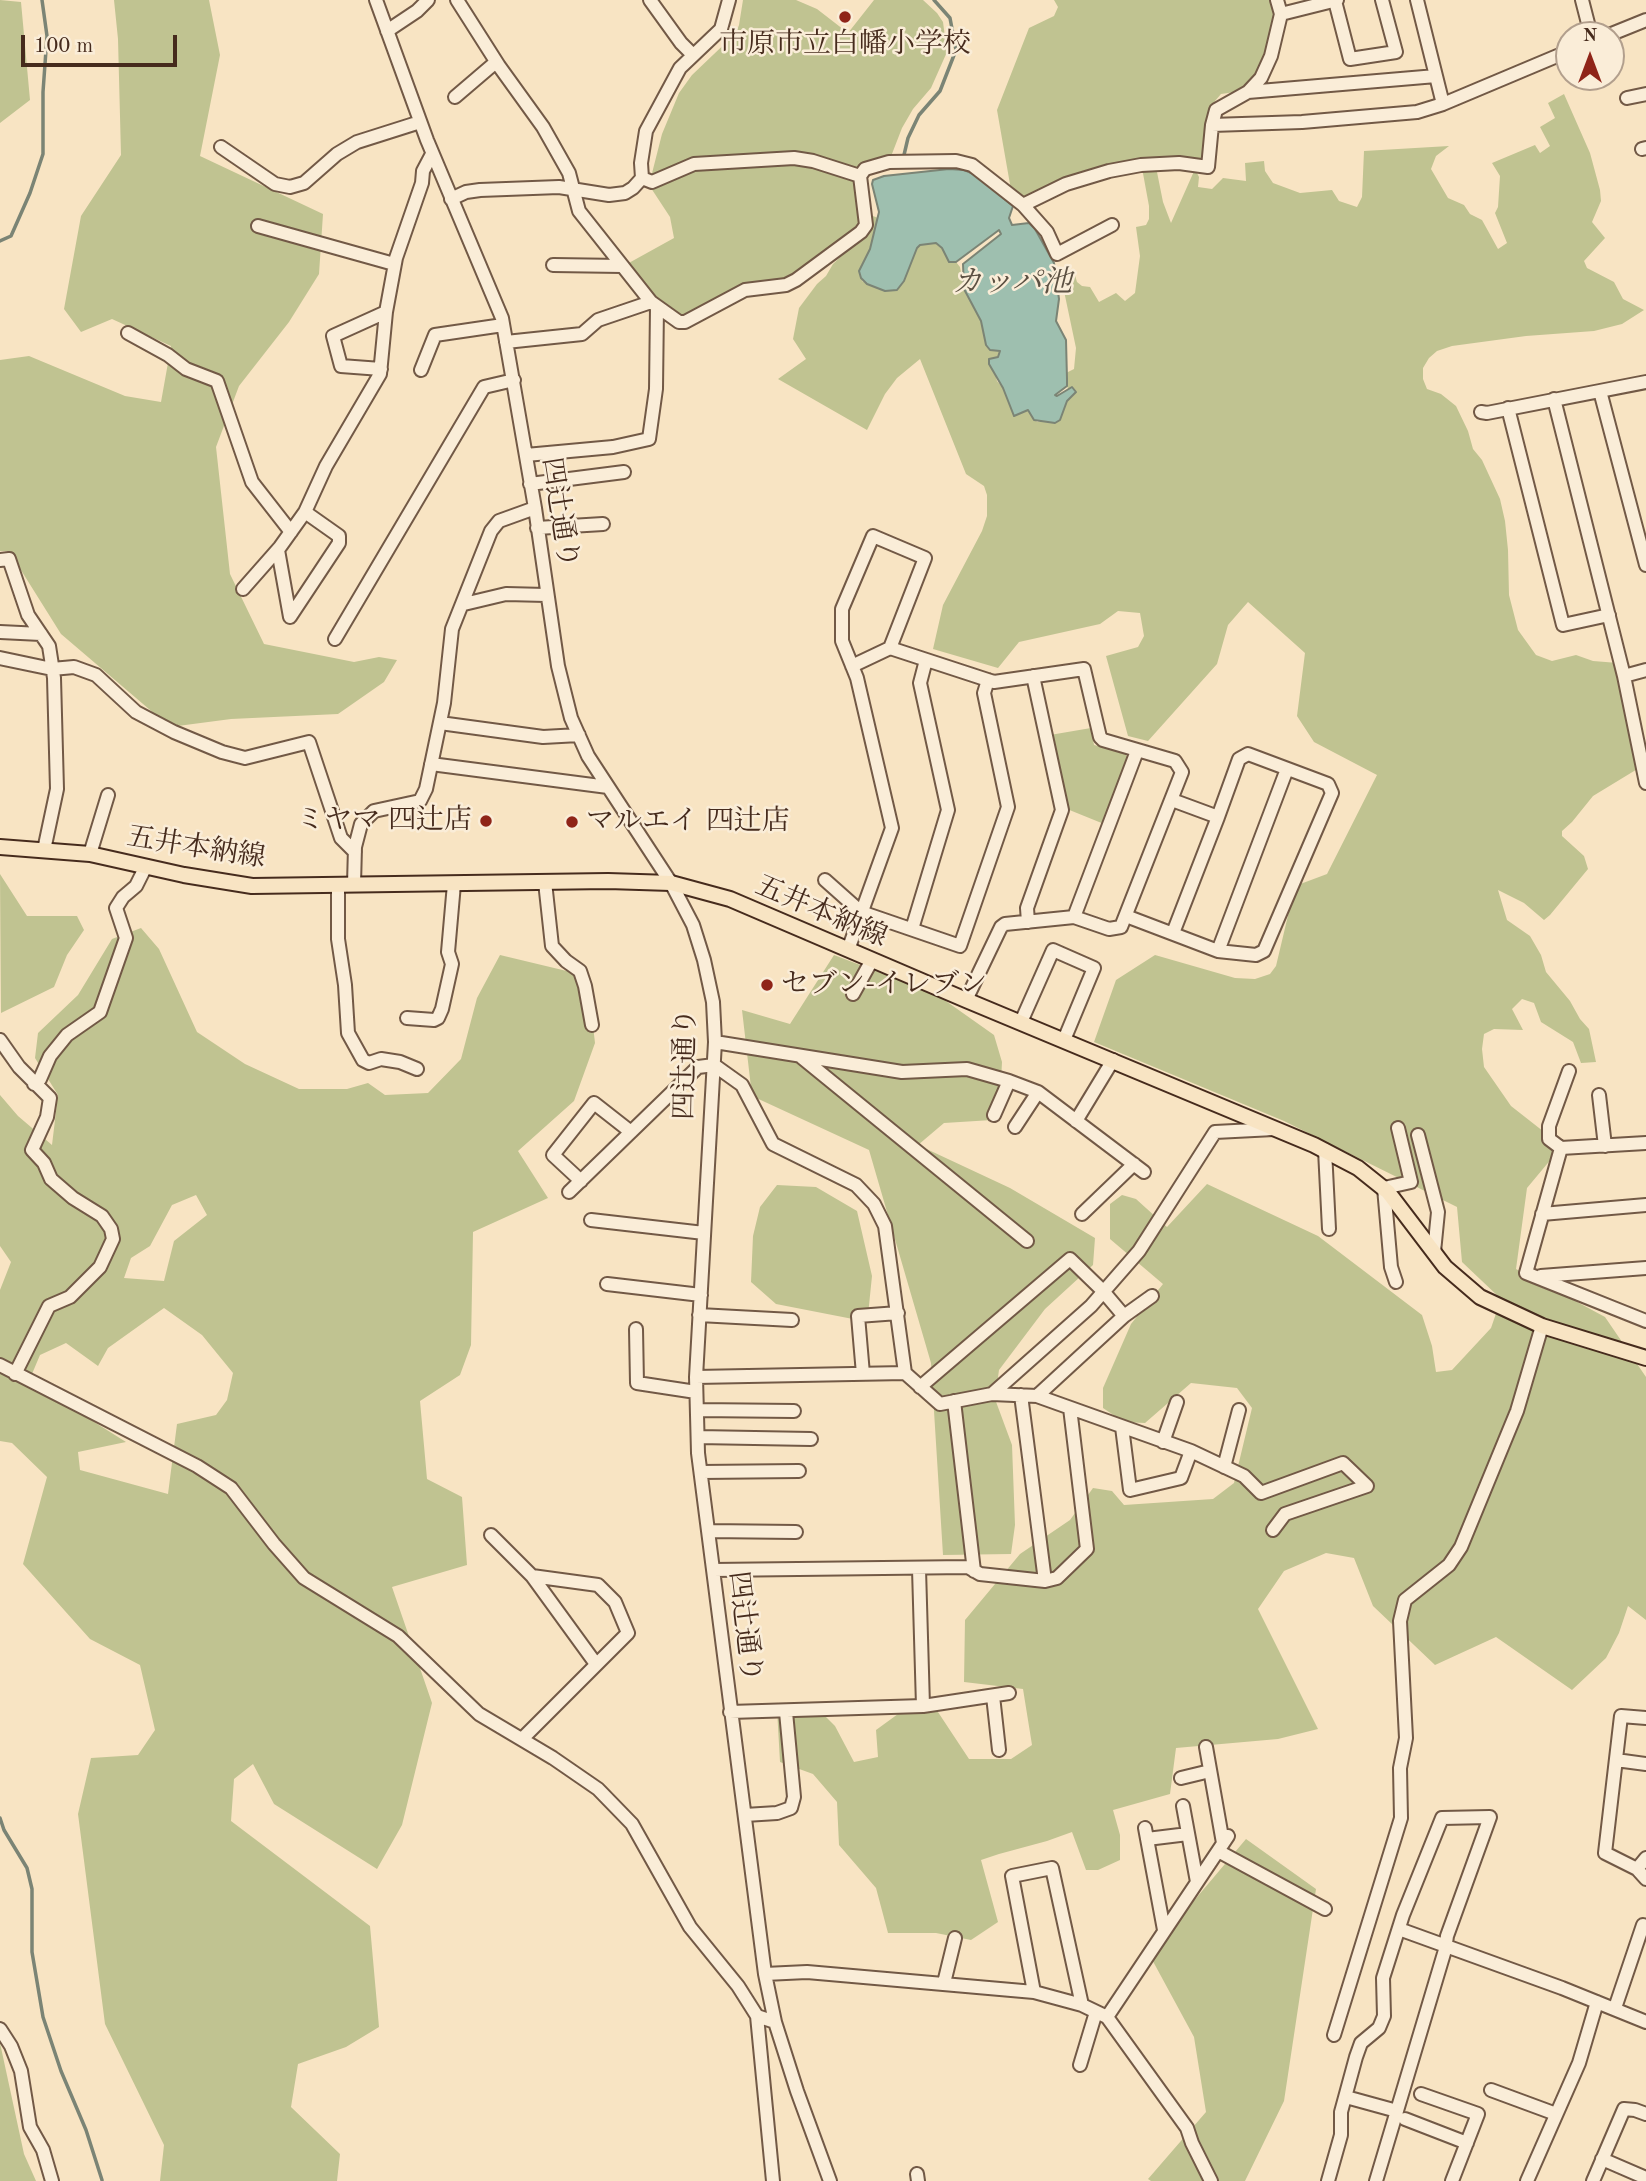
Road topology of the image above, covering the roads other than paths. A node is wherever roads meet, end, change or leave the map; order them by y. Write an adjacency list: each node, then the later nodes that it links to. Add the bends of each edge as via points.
1 (376, 0): 15 (street, 四辻通り)
2 (428, 0): 15 (street)
3 (457, 0): 18 (street)
4 (650, 0): 16 (street)
5 (729, 0): 16 (street, via 722,29)
6 (1278, 0): 11 (street)
7 (1336, 0): 8 (street, via 1350,59 1396,52); 11 (street)
8 (1382, 0)
9 (1417, 0): 19 (street)
10 (1582, 0): 13 (street)
11 (1281, 14): 20 (street, via 1271,56)
12 (1646, 20): 14 (street)
13 (1587, 21)
14 (1625, 29)
15 (387, 31): 25 (street, 四辻通り)
16 (693, 55): 30 (street, via 680,68 646,131)
17 (1555, 57): 24 (street)
18 (496, 62): 22 (street); 31 (street, via 542,127)
19 (1436, 76): 20 (street); 24 (street)
20 (1248, 92): 26 (street, via 1216,110)
21 (1646, 94): 23 (street)
22 (455, 97)
23 (1627, 98)
24 (1443, 104): 26 (street, via 1418,112)
25 (420, 122): 27 (street, via 357,142 304,183 290,187 275,184); 28 (street, 四辻通り)
26 (1212, 125): 33 (street, via 1208,167 1179,163 1109,171 1066,184)
27 (221, 147)
28 (432, 154): 32 (street, 四辻通り); 36 (street)
29 (860, 176): 30 (street, via 794,158 694,164 652,182); 33 (street, via 864,169 889,162 965,162); 39 (street, via 866,225 796,280 745,290 685,322 674,320)
30 (642, 178): 31 (street, via 625,193 609,195)
31 (574, 188): 32 (street, via 474,190); 38 (street, via 579,211)
32 (452, 199): 41 (street, 四辻通り)
33 (1023, 205): 34 (street, via 1047,232 1057,254)
34 (1112, 225)
35 (258, 226): 36 (street)
36 (394, 264): 40 (street)
37 (553, 265): 38 (street)
38 (622, 266): 39 (street)
39 (654, 304): 43 (street, via 598,320 582,334); 52 (street, via 656,389 649,439)
40 (386, 312): 44 (street); 44 (street, via 333,336 341,366)
41 (503, 326): 43 (street, 四辻通り); 45 (street, via 435,335)
42 (128, 333): 59 (street, via 186,369 217,381 252,482)
43 (506, 341): 46 (street, 四辻通り)
44 (381, 369): 56 (street)
45 (421, 370)
46 (514, 380): 52 (street, 四辻通り); 69 (street, via 484,387)
47 (1646, 382): 48 (street)
48 (1600, 391): 49 (street); 62 (street)
49 (1554, 400): 50 (street); 66 (street)
50 (1508, 408): 51 (street); 66 (street, via 1563,625)
51 (1481, 412)
52 (526, 455): 54 (street, 四辻通り)
53 (624, 472): 54 (street)
54 (530, 484): 55 (street, 四辻通り)
55 (535, 508): 58 (street, 四辻通り); 65 (street, via 499,521 491,531)
56 (304, 512): 59 (street); 60 (street, via 339,536 339,543 290,617)
57 (603, 524): 58 (street)
58 (537, 528): 64 (street, 四辻通り)
59 (291, 532): 60 (street)
60 (278, 550): 63 (street)
61 (0, 560): 68 (street, via 9,559 28,615)
62 (1646, 565)
63 (243, 589)
64 (546, 595): 65 (street, via 506,594); 81 (street, 四辻通り, via 558,666)
65 (464, 604): 79 (street, via 452,629)
66 (1609, 615): 77 (street)
67 (0, 632): 68 (street)
68 (41, 634): 74 (street, via 49,646)
69 (335, 639)
70 (891, 648): 72 (street); 73 (street); 73 (street, via 925,558 873,536 842,609 842,641)
71 (0, 657): 74 (street)
72 (926, 660): 78 (street); 105 (street, via 920,683 948,810)
73 (852, 666): 101 (street, via 892,828)
74 (52, 668): 91 (street, via 57,789); 92 (street, via 74,667 96,675 136,712 222,752 245,758 309,742 341,838)
75 (1646, 670): 77 (street)
76 (1033, 676): 78 (street); 82 (street, via 1084,669 1100,737); 104 (street, via 1062,810 1027,908)
77 (1624, 676): 80 (street)
78 (988, 680): 105 (street, via 984,693 1008,807 960,946)
79 (440, 723): 81 (street, via 543,737); 83 (street)
80 (1641, 727): 85 (street)
81 (579, 735): 86 (street, 四辻通り)
82 (1137, 751): 88 (street, via 1180,766); 103 (street)
83 (431, 764): 86 (street); 92 (street, via 419,801 374,811 361,824)
84 (1287, 769): 89 (street, via 1244,755); 108 (street); 108 (street, via 1328,784 1332,793 1264,951 1256,955)
85 (1646, 779)
86 (608, 787): 97 (street, 四辻通り)
87 (108, 795): 93 (street)
88 (1172, 800): 89 (street); 102 (street)
89 (1217, 817): 106 (street)
90 (0, 846): 91 (main road, 五井本納線)
91 (44, 850): 93 (main road, 五井本納線)
92 (355, 852): 99 (street)
93 (90, 854): 94 (main road, 五井本納線)
94 (146, 866): 98 (main road, 五井本納線, via 252,886); 124 (street, via 117,908 126,938 100,1012 66,1035)
95 (825, 880): 101 (street)
96 (545, 882): 97 (main road, 五井本納線); 100 (main road, 五井本納線); 114 (street, via 552,946 580,971)
97 (671, 883): 107 (main road, 五井本納線, via 730,899); 117 (street, 四辻通り, via 704,960)
98 (338, 884): 99 (main road, 五井本納線); 121 (street, via 338,939 348,1033 363,1060 400,1062)
99 (354, 884): 100 (main road, 五井本納線)
100 (454, 884): 112 (street, via 448,952 452,964 442,1009 434,1020)
101 (861, 912): 105 (street); 107 (street)
102 (1126, 916): 103 (street, via 1121,927 1110,929); 106 (street)
103 (1074, 917): 104 (street)
104 (1028, 922): 111 (street, via 1001,927)
105 (912, 929)
106 (1173, 933): 108 (street)
107 (848, 950): 109 (main road, 五井本納線)
108 (1218, 951)
109 (872, 960): 110 (street); 111 (main road, 五井本納線)
110 (853, 994)
111 (966, 1000): 113 (main road, 五井本納線)
112 (407, 1018)
113 (1021, 1022): 116 (main road, 五井本納線); 116 (street, via 1053,950 1094,968)
114 (592, 1025)
115 (0, 1040): 124 (street)
116 (1065, 1040): 119 (main road, 五井本納線)
117 (715, 1042): 118 (street); 120 (street, 四辻通り)
118 (798, 1055): 123 (street, via 902,1072 967,1069); 147 (street)
119 (1113, 1060): 128 (street); 131 (main road, 五井本納線)
120 (714, 1065): 132 (street, via 698,1067); 146 (street, 四辻通り); 156 (street, via 742,1085 773,1144 856,1185 874,1204 885,1226)
121 (417, 1069)
122 (1569, 1071): 136 (street, via 1549,1126 1549,1139)
123 (1009, 1081): 125 (street); 127 (street)
124 (34, 1084): 166 (street, via 50,1098 50,1108 32,1150 51,1180 102,1216 113,1239 100,1268 70,1297 49,1306)
125 (1038, 1092): 128 (street); 129 (street)
126 (1599, 1095): 135 (street)
127 (994, 1115)
128 (1076, 1121): 142 (street, via 1139,1168)
129 (1015, 1127)
130 (1398, 1128): 139 (street, via 1410,1182)
131 (1278, 1129): 137 (main road, 五井本納線); 153 (street, via 1215,1132 1139,1251)
132 (631, 1132): 138 (street); 138 (street, via 594,1103 553,1155)
133 (1418, 1135): 148 (street, via 1438,1212)
134 (1646, 1143): 135 (street)
135 (1605, 1146): 136 (street)
136 (1561, 1148): 143 (street)
137 (1325, 1150): 139 (main road, 五井本納線); 145 (street)
138 (581, 1181): 140 (street)
139 (1384, 1188): 148 (main road, 五井本納線); 151 (street)
140 (569, 1192)
141 (1646, 1205): 143 (street)
142 (1082, 1214)
143 (1542, 1214): 150 (street, via 1526,1273)
144 (591, 1220): 146 (street)
145 (1329, 1229)
146 (704, 1233): 154 (street, 四辻通り)
147 (1027, 1241)
148 (1434, 1252): 161 (main road, 五井本納線, via 1445,1268 1480,1297)
149 (1646, 1268): 150 (street)
150 (1537, 1277): 160 (street)
151 (1396, 1282)
152 (607, 1284): 154 (street)
153 (1102, 1290): 158 (street); 169 (street, via 1070,1259); 171 (street, via 1091,1306)
154 (701, 1295): 157 (street, 四辻通り)
155 (1152, 1296): 158 (street)
156 (898, 1313): 165 (street); 167 (street, via 858,1316)
157 (699, 1315): 159 (street); 168 (street, 四辻通り)
158 (1124, 1316): 173 (street)
159 (792, 1320)
160 (1646, 1321)
161 (1542, 1326): 163 (main road, 五井本納線); 236 (street, via 1517,1411 1461,1547 1449,1565 1405,1600 1400,1621 1406,1738 1400,1768 1401,1818)
162 (636, 1329): 170 (street, via 637,1382)
163 (1646, 1358)
164 (0, 1365): 166 (street)
165 (905, 1373): 167 (street); 169 (street)
166 (15, 1374): 204 (street, via 197,1466 231,1488 304,1578 398,1636 480,1714)
167 (863, 1374): 168 (street)
168 (696, 1377): 170 (street, 四辻通り)
169 (920, 1387): 174 (street, via 940,1404)
170 (696, 1392): 177 (street, 四辻通り)
171 (992, 1394): 172 (street); 174 (street)
172 (1021, 1395): 173 (street); 196 (street)
173 (1037, 1396): 176 (street)
174 (954, 1401): 194 (street)
175 (1177, 1402): 183 (street)
176 (1070, 1408): 180 (street); 196 (street, via 1087,1549 1057,1578)
177 (697, 1410): 179 (street); 181 (street, 四辻通り)
178 (1239, 1410): 185 (street)
179 (794, 1411)
180 (1122, 1427): 183 (street); 184 (street, via 1130,1490 1181,1478)
181 (698, 1437): 182 (street); 187 (street, 四辻通り)
182 (811, 1439)
183 (1163, 1442): 184 (street)
184 (1191, 1451): 185 (street)
185 (1224, 1467): 188 (street, via 1244,1476 1261,1493 1343,1463 1367,1486 1285,1514)
186 (799, 1471): 187 (street)
187 (701, 1472): 189 (street, 四辻通り)
188 (1273, 1530)
189 (708, 1531): 190 (street); 193 (street, 四辻通り)
190 (796, 1532)
191 (491, 1535): 195 (street)
192 (919, 1569): 193 (street); 194 (street, via 968,1567); 200 (street)
193 (713, 1570): 201 (street, 四辻通り)
194 (974, 1571): 196 (street)
195 (532, 1576): 197 (street); 197 (street, via 598,1585 615,1602 628,1633)
196 (1045, 1581)
197 (596, 1664): 204 (street)
198 (1009, 1693): 199 (street)
199 (993, 1696): 200 (street); 206 (street)
200 (923, 1706): 202 (street)
201 (730, 1712): 202 (street); 212 (street, 四辻通り)
202 (786, 1712): 212 (street, via 792,1808)
203 (1646, 1718): 207 (street, via 1622,1716)
204 (522, 1739): 232 (street, via 598,1789 632,1824 690,1927)
205 (1206, 1747): 209 (street)
206 (999, 1750)
207 (1616, 1760): 208 (street); 216 (street, via 1605,1853)
208 (1646, 1763)
209 (1210, 1771): 210 (street); 214 (street)
210 (1181, 1778)
211 (1182, 1806): 213 (street)
212 (745, 1815): 225 (street, 四辻通り)
213 (1188, 1834): 218 (street); 222 (street, via 1146,1833)
214 (1223, 1843): 218 (street); 219 (street)
215 (1646, 1858): 216 (street)
216 (1637, 1869): 217 (street)
217 (1646, 1879)
218 (1197, 1882): 222 (street)
219 (1325, 1909)
220 (1643, 1925): 230 (street)
221 (1399, 1929): 224 (street); 224 (street, via 1442,1818 1490,1817); 240 (street, via 1383,1978 1384,2016 1379,2028 1361,2043)
222 (1164, 1930): 231 (street)
223 (955, 1938): 226 (street)
224 (1446, 1946): 228 (street); 243 (street)
225 (765, 1973): 226 (street); 233 (street, 四辻通り)
226 (944, 1983): 227 (street)
227 (1034, 1992): 229 (street); 229 (street, via 1012,1876 1052,1868)
228 (1598, 2002): 230 (street); 241 (street, via 1579,2063)
229 (1082, 2006): 231 (street)
230 (1615, 2008): 234 (street)
231 (1102, 2014): 237 (street); 250 (street, via 1187,2128)
232 (757, 2016): 233 (street); 248 (street)
233 (775, 2022): 249 (street, 四辻通り)
234 (1646, 2022)
235 (0, 2029): 247 (street, via 20,2071 30,2127)
236 (1334, 2035)
237 (1080, 2065)
238 (1491, 2090): 241 (street)
239 (1421, 2094): 244 (street, via 1478,2114)
240 (1346, 2097): 243 (street); 251 (street)
241 (1556, 2114): 254 (street)
242 (1646, 2114): 245 (street, via 1624,2109)
243 (1401, 2115): 244 (street); 252 (street)
244 (1467, 2143): 253 (street)
245 (1602, 2158): 246 (street); 255 (street)
246 (1646, 2178)
247 (52, 2181)
248 (773, 2181)
249 (830, 2181)
250 (1211, 2181)
251 (1328, 2181)
252 (1376, 2181)
253 (1452, 2181)
254 (1527, 2181)
255 (1593, 2181)

